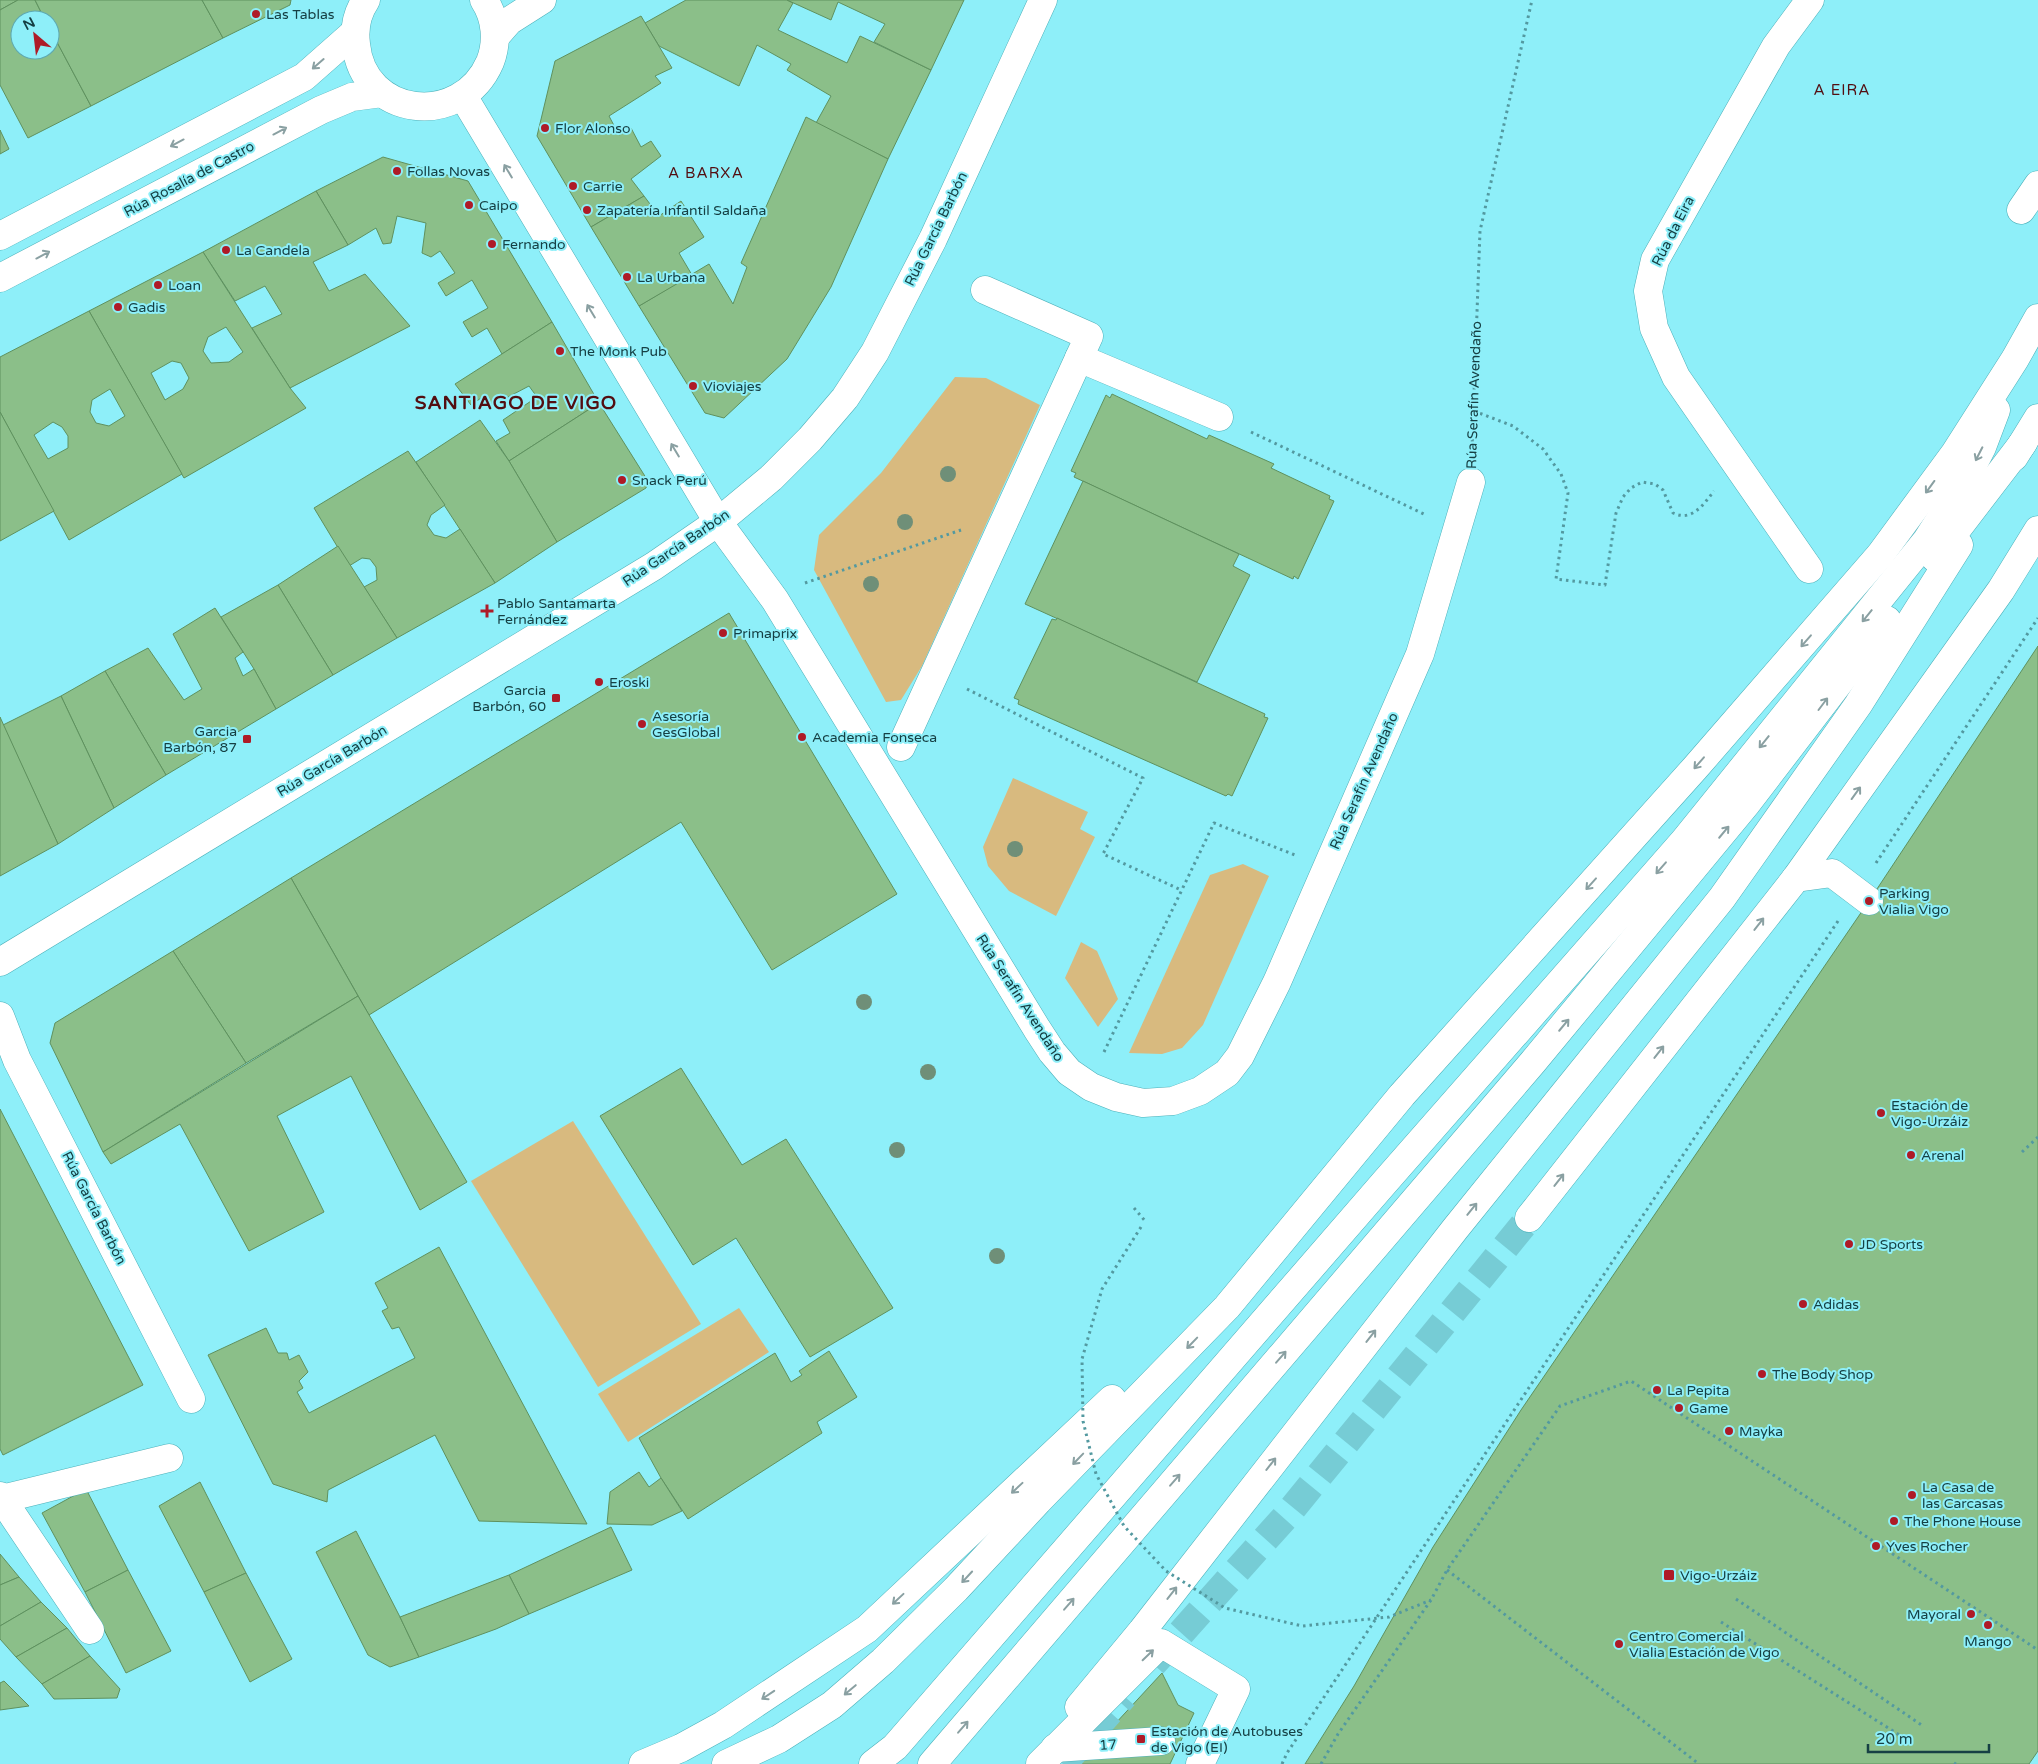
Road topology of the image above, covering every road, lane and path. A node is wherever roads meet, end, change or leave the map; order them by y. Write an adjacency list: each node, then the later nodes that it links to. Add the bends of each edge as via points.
1 (366, 0): 7 (main road)
2 (484, 0): 8 (main road)
3 (542, 0): 8 (main road, via 509,22)
4 (1043, 0): 26 (main road, Rúa García Barbón, via 933,239 875,352 845,398 810,439 771,478)
5 (1532, 0): 19 (path, Rúa Serafín Avendaño, via 1480,231)
6 (1810, 0): 23 (main road, Rúa da Eira, via 1776,46 1655,260 1648,291 1654,328 1676,377)
7 (355, 32): 9 (main road, via 357,56 366,77); 13 (main road, one-way to 13, via 304,77)
8 (496, 36): 10 (main road, via 494,53 485,74)
9 (382, 94): 10 (main road, via 404,104 426,108); 14 (main road, Rúa Rosalía de Castro, one-way to 9, via 321,110 352,97)
10 (463, 96): 26 (main road, Rúa Serafín Avendaño, one-way to 10)
11 (2038, 185): 12 (main road)
12 (2021, 210)
13 (0, 236)
14 (0, 278)
15 (985, 290): 17 (main road, via 1089,336)
16 (2038, 318): 18 (main road)
17 (1079, 358): 20 (main road); 32 (main road)
18 (2015, 359): 45 (main road, one-way to 45, via 1955,453 1880,555 1402,1095); 66 (main road, one-way to 66, via 1982,447 1965,480 1927,540 1882,598 1684,841 1595,944 895,1747)
19 (1474, 411): 23 (path, via 1513,426 1543,449 1561,474 1568,493 1556,579 1605,584 1616,513 1631,488 1642,482 1655,484 1662,490 1672,513 1688,516 1702,506); 24 (path, Rúa Serafín Avendaño)
20 (1219, 417): 25 (path)
21 (2038, 418): 22 (main road)
22 (2023, 443): 59 (main road, one-way to 22, via 1455,1229 1722,898 1858,706); 67 (main road, one-way to 22, via 1540,1055 1747,803)
23 (1737, 464): 29 (main road, Rúa da Eira)
24 (1471, 482): 26 (main road, Rúa Serafín Avendaño, via 1420,654 1273,990 1240,1056 1227,1073 1200,1091 1173,1101 1143,1103 1091,1087 1069,1072 1052,1052 775,600)
25 (1433, 518)
26 (718, 522): 40 (main road, Rúa García Barbón, via 654,566)
27 (969, 527): 30 (path)
28 (2038, 530): 34 (main road, one-way to 28, via 2001,590)
29 (1809, 568)
30 (800, 585)
31 (2038, 618): 39 (path)
32 (935, 673): 33 (main road); 38 (path, via 1143,778 1103,854)
33 (901, 747)
34 (1830, 830): 36 (main road); 37 (main road)
35 (1298, 856): 38 (path, via 1214,823)
36 (1832, 873): 37 (main road); 39 (main road)
37 (1796, 878): 47 (main road, one-way to 37)
38 (1181, 890): 42 (path)
39 (1863, 896): 69 (path)
40 (0, 962)
41 (0, 1016): 50 (main road, Rúa García Barbón, via 18,1060)
42 (1104, 1052)
43 (2038, 1137): 44 (path)
44 (2022, 1152)
45 (1349, 1160): 64 (main road, one-way to 64, via 1104,1407 867,1629 723,1725); 65 (main road, one-way to 65, via 1227,1307 884,1661 825,1710 779,1739)
46 (1134, 1208): 48 (path)
47 (1529, 1218)
48 (1146, 1222)
49 (1141, 1227): 55 (path, bridge, via 1102,1288 1082,1359 1083,1421 1096,1474 1124,1526 1166,1572 1226,1608 1302,1626 1389,1617)
50 (191, 1399)
51 (169, 1458): 52 (main road)
52 (1, 1498): 57 (main road)
53 (1448, 1570): 55 (path); 58 (path, via 1560,1406 1631,1381); 71 (path)
54 (1736, 1599): 60 (path)
55 (1431, 1600): 70 (path, via 1338,1734)
56 (1721, 1622): 62 (path)
57 (90, 1630)
58 (2038, 1650)
59 (1079, 1708)
60 (1923, 1726)
61 (1161, 1741): 63 (main road, 17)
62 (1912, 1743)
63 (1048, 1756): 68 (main road, one-way to 68, via 1161,1643 1236,1689)
64 (643, 1764)
65 (726, 1764)
66 (873, 1764)
67 (932, 1764)
68 (1200, 1764)
69 (1282, 1764)
70 (1321, 1764)
71 (1699, 1764)

